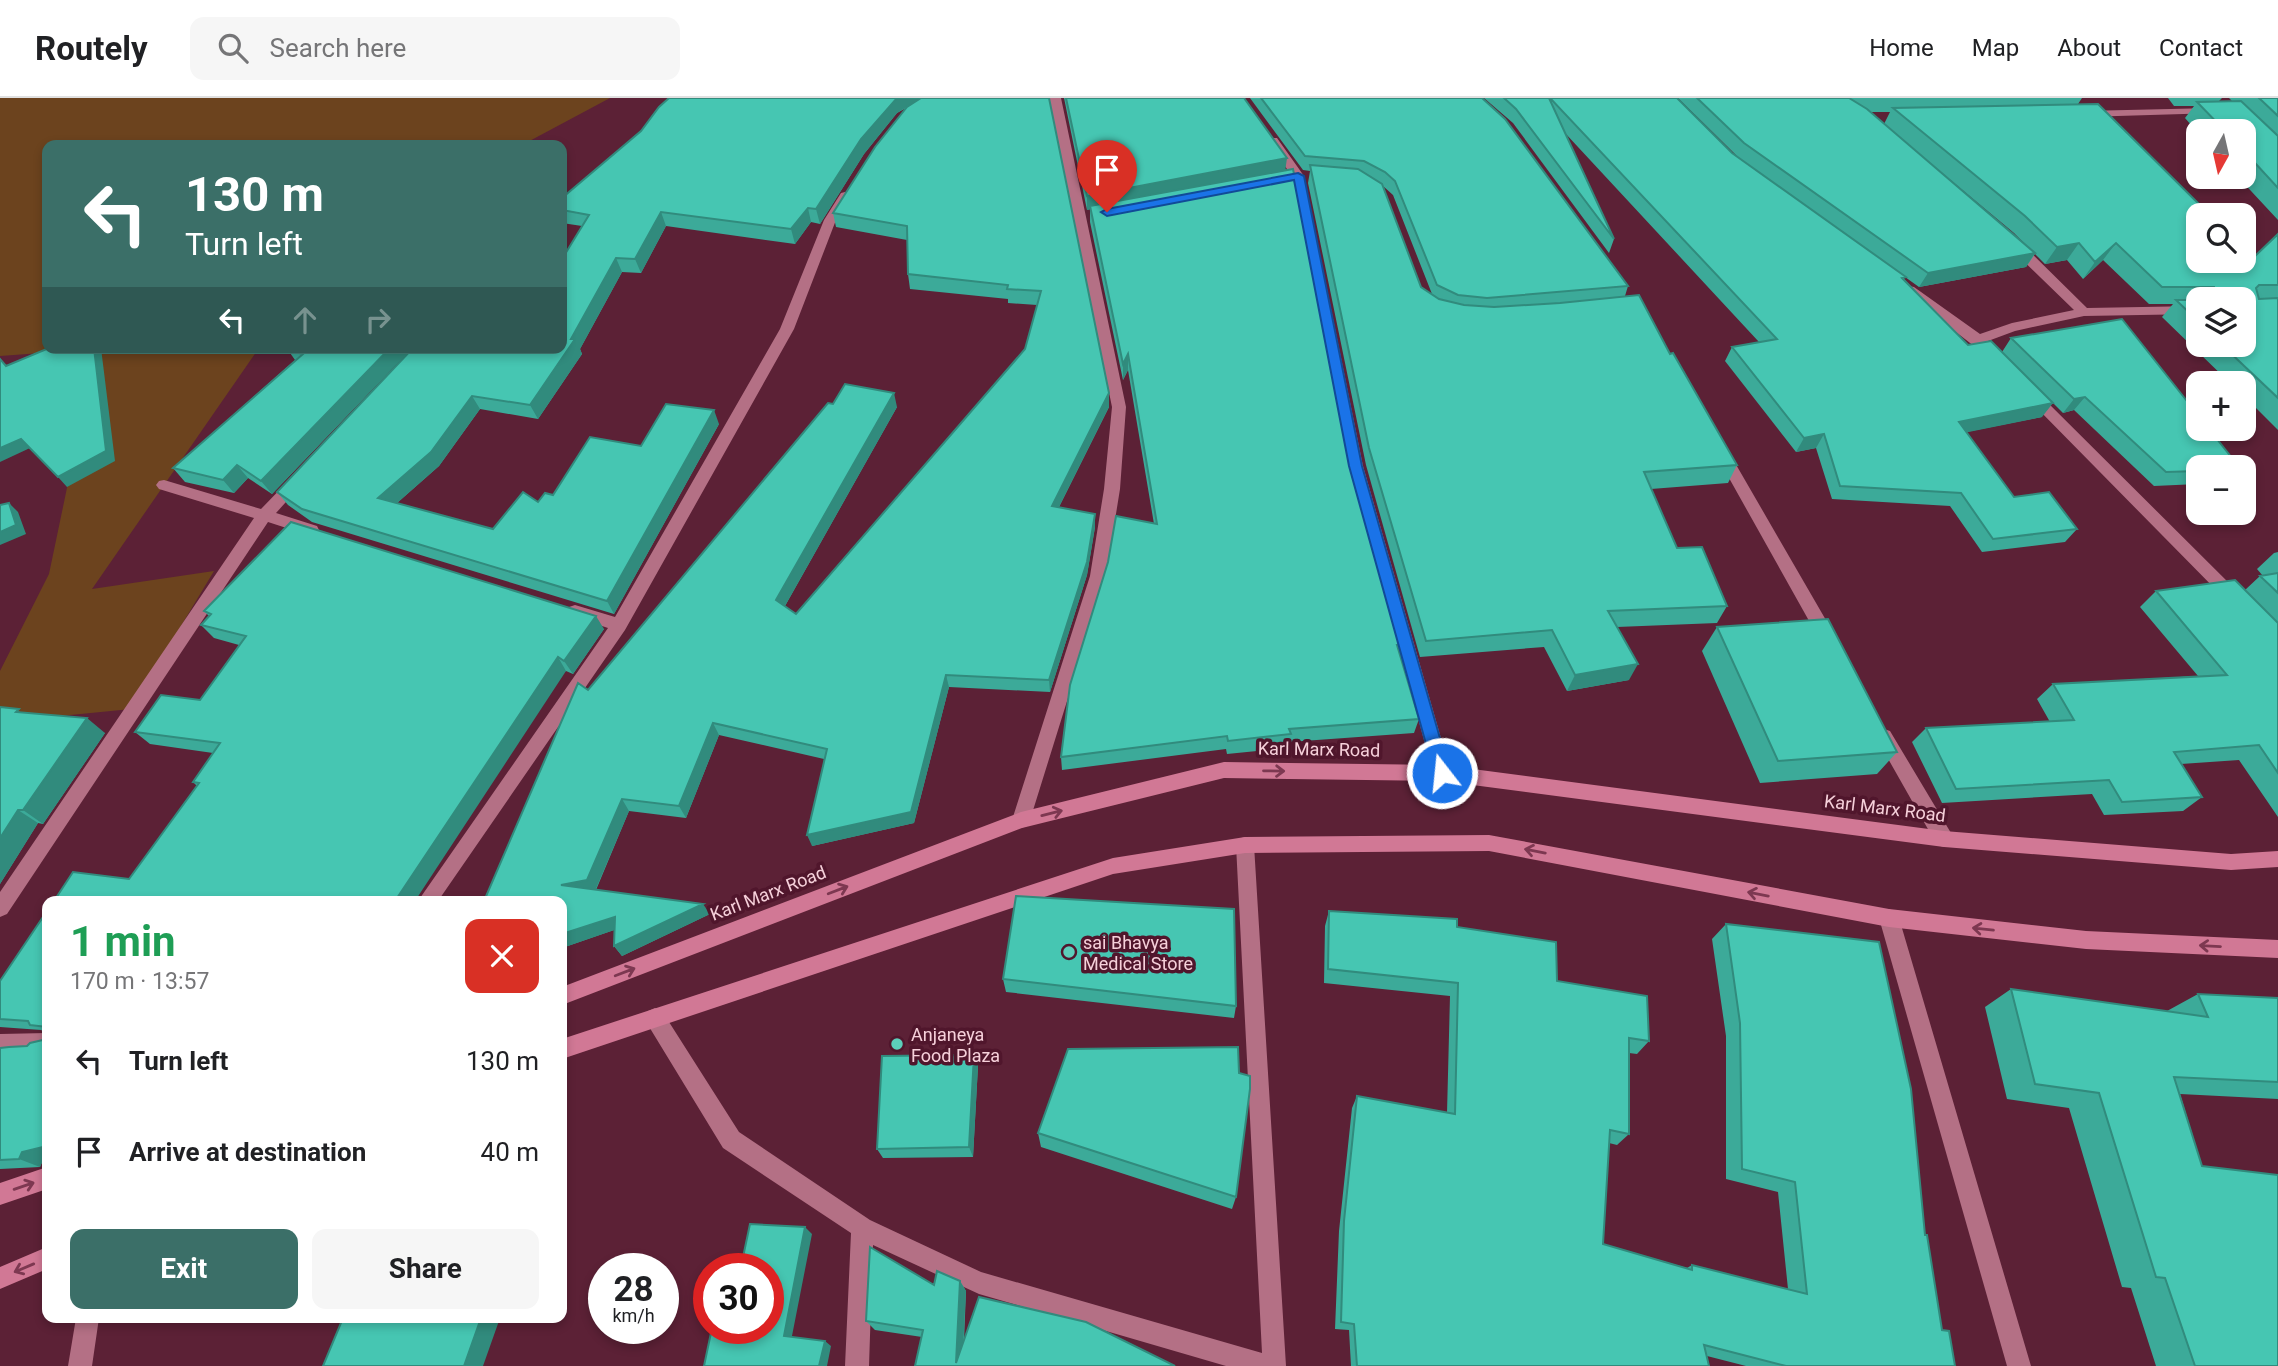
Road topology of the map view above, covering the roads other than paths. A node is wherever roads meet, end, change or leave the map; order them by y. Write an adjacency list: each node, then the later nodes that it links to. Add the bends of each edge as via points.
1 (1055, 98): 22 (street, via 1086,216 1119,407 1098,576)
2 (2225, 104): 3 (street)
3 (2069, 115)
4 (1266, 131): 21 (street, via 1298,177 1356,466)
5 (850, 189): 18 (street, via 830,220 787,330)
6 (2007, 238): 9 (street)
7 (1900, 284): 10 (street)
8 (2186, 310): 9 (street)
9 (2084, 312): 10 (street, via 2012,327)
10 (1978, 340): 17 (street)
11 (1717, 444): 19 (street)
12 (308, 469): 14 (street)
13 (164, 485): 14 (street)
14 (264, 516): 15 (street); 27 (street)
15 (330, 536)
16 (553, 605): 18 (street)
17 (2249, 613)
18 (619, 625): 26 (street)
19 (1840, 658)
20 (1874, 718): 23 (street)
21 (1442, 773): 22 (main road, Karl Marx Road, one-way to 21, via 1224,770); 23 (main road, Karl Marx Road)
22 (1021, 820): 30 (main road, Karl Marx Road, one-way to 22)
23 (1944, 839): 25 (main road, Karl Marx Road, via 2231,862)
24 (1245, 845): 28 (main road, one-way to 24, via 1489,843); 31 (main road, via 1113,866); 44 (street)
25 (2278, 859)
26 (430, 896)
27 (0, 908)
28 (1889, 918): 29 (main road, one-way to 28, via 2086,940); 45 (street)
29 (2278, 949)
30 (567, 994)
31 (655, 1018): 34 (main road); 37 (street, via 731,1140)
32 (42, 1043): 33 (street)
33 (0, 1044)
34 (567, 1047)
35 (42, 1180): 36 (main road, one-way to 35)
36 (0, 1194)
37 (862, 1228): 42 (street); 43 (street, via 979,1283)
38 (42, 1260): 39 (main road, one-way to 39)
39 (0, 1278)
40 (86, 1323): 41 (street)
41 (79, 1366)
42 (857, 1366)
43 (1266, 1366)
44 (1274, 1366)
45 (2020, 1366)

